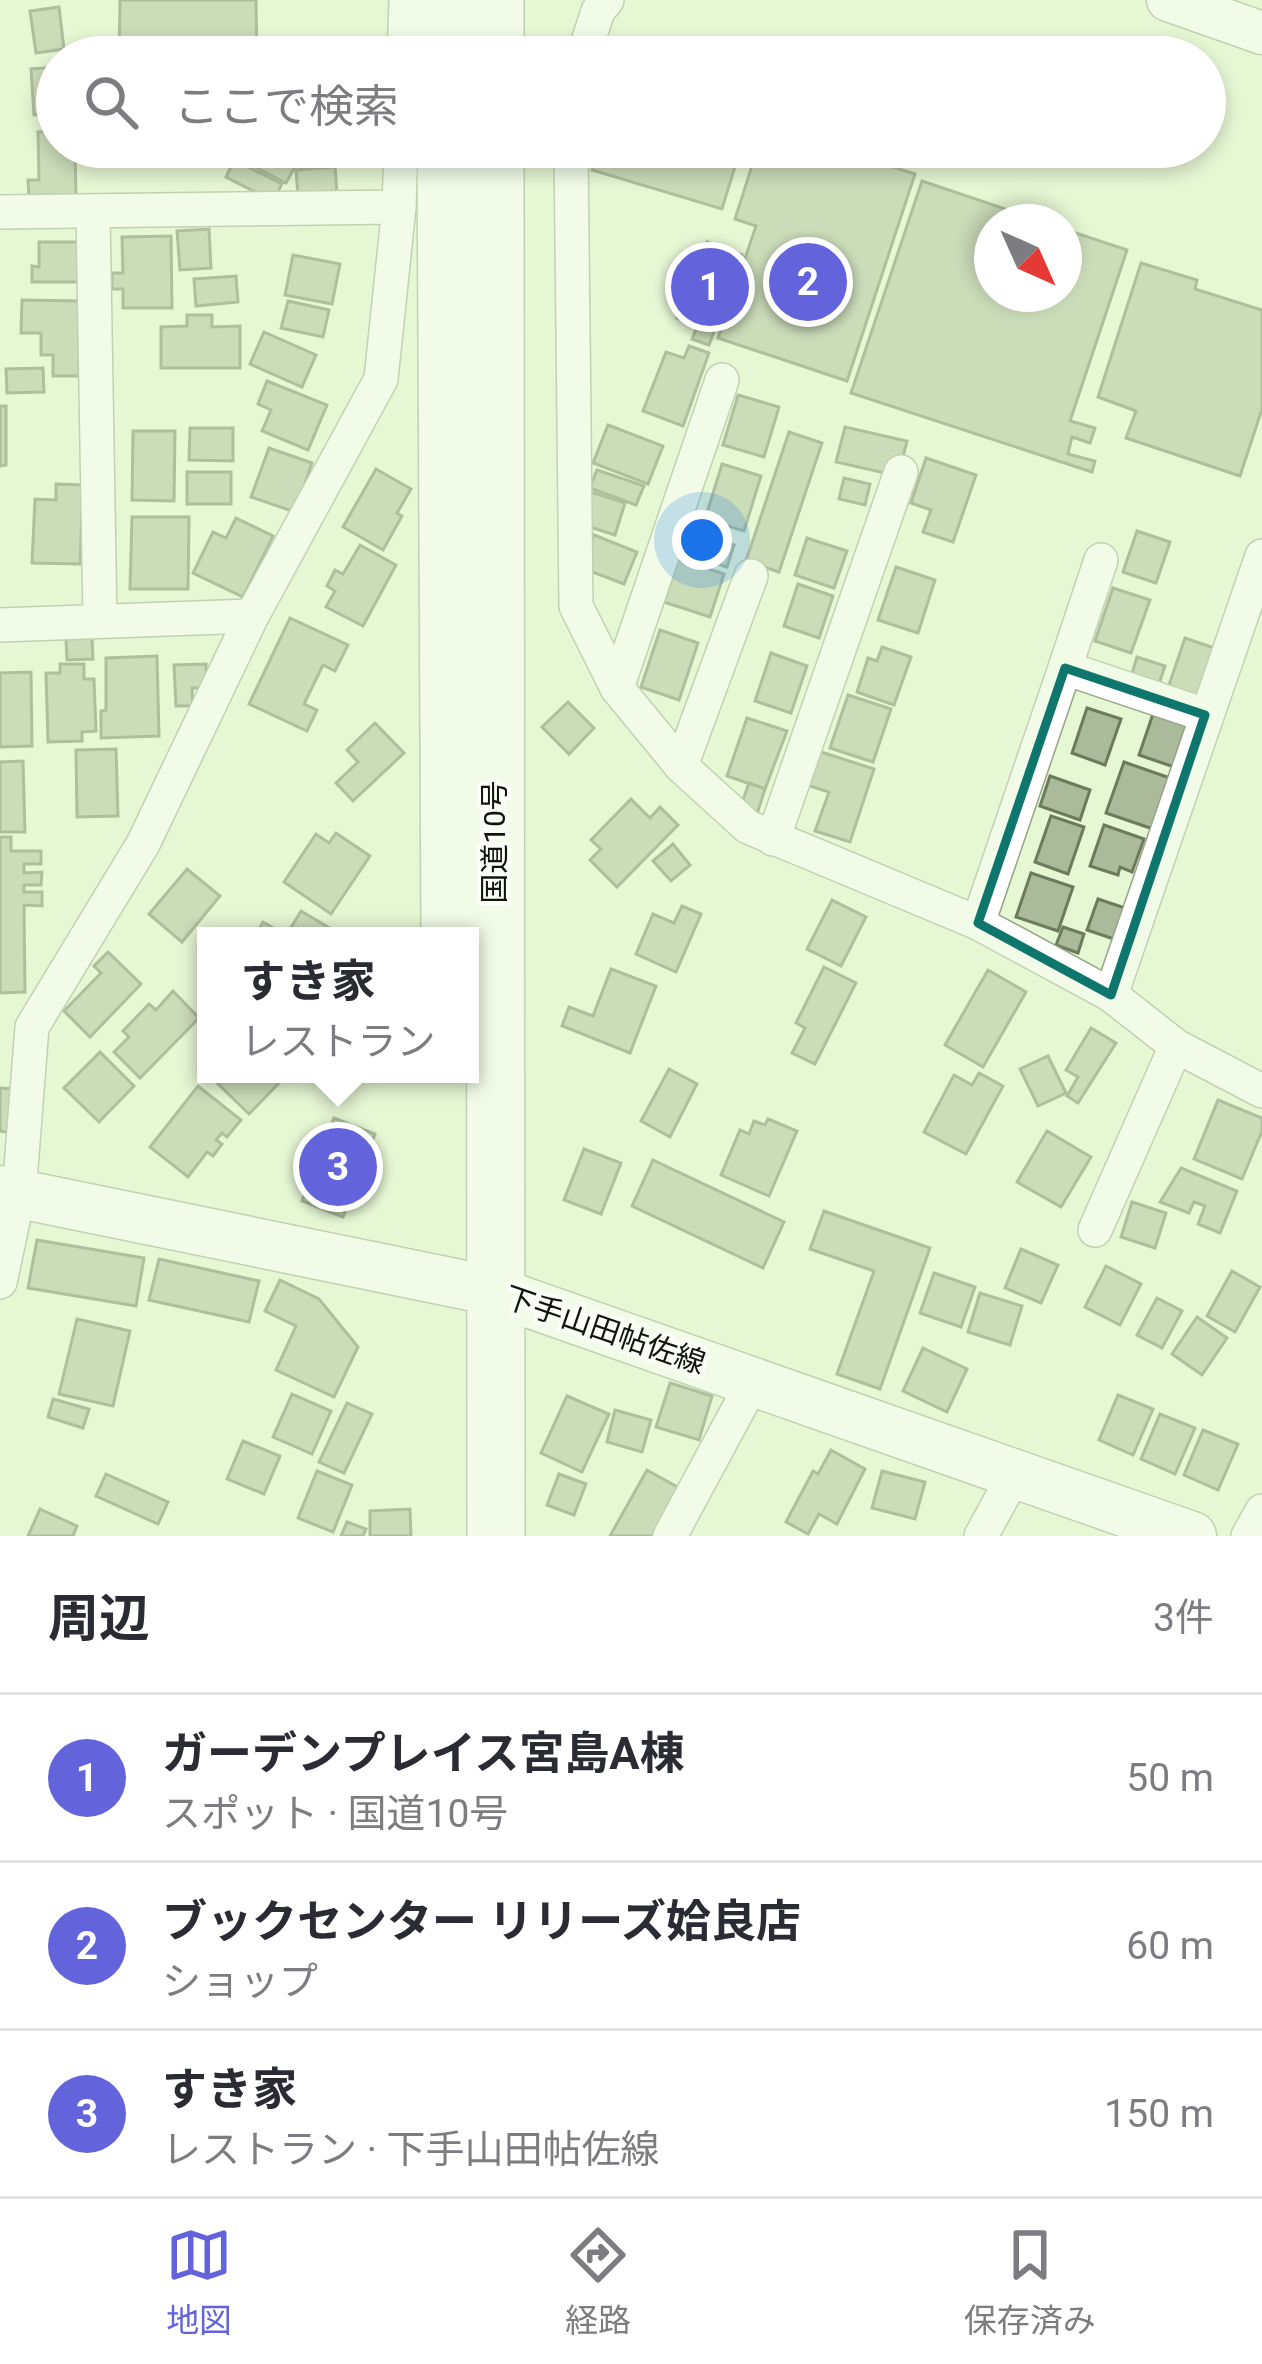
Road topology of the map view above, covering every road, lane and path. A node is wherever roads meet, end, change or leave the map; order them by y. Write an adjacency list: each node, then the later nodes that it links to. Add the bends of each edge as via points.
1 (406, 0): 7 (street)
2 (446, 0): 8 (highway)
3 (495, 0): 9 (highway)
4 (607, 0): 10 (street)
5 (1168, 0): 6 (street)
6 (1262, 33)
7 (405, 36)
8 (446, 36)
9 (495, 36)
10 (590, 36)
11 (400, 168): 15 (street)
12 (446, 168): 32 (highway, 国道10号)
13 (495, 168): 40 (highway, 国道10号)
14 (572, 168): 27 (street, via 576,606)
15 (399, 207): 17 (street); 23 (street, via 381,379)
16 (0, 212): 17 (street)
17 (93, 212): 24 (street)
18 (722, 380): 27 (street)
19 (902, 472): 30 (street)
20 (1262, 556): 28 (street)
21 (1101, 560): 26 (street)
22 (751, 576): 29 (street)
23 (252, 616): 24 (street); 37 (street, via 143,844 32,1027)
24 (100, 621): 25 (street)
25 (0, 625)
26 (1064, 668): 28 (street); 31 (street)
27 (617, 688): 29 (street)
28 (1205, 716): 33 (street)
29 (681, 766): 30 (street, via 748,827)
30 (773, 839): 31 (street)
31 (978, 923): 33 (street)
32 (451, 927)
33 (1111, 994): 34 (street)
34 (1176, 1046): 36 (street); 38 (street)
35 (455, 1083): 40 (highway, 国道10号)
36 (1262, 1091)
37 (9, 1192): 39 (street); 40 (main road, 下手山田帖佐線)
38 (1095, 1230)
39 (0, 1282)
40 (476, 1287): 41 (main road, 下手山田帖佐線); 44 (highway, 国道10号); 45 (highway, 国道10号)
41 (753, 1382): 42 (main road, 下手山田帖佐線); 46 (street)
42 (1016, 1472): 47 (street); 48 (main road, 下手山田帖佐線)
43 (1262, 1511): 49 (street)
44 (459, 1536)
45 (496, 1536)
46 (670, 1536)
47 (981, 1536)
48 (1192, 1536)
49 (1248, 1536)

